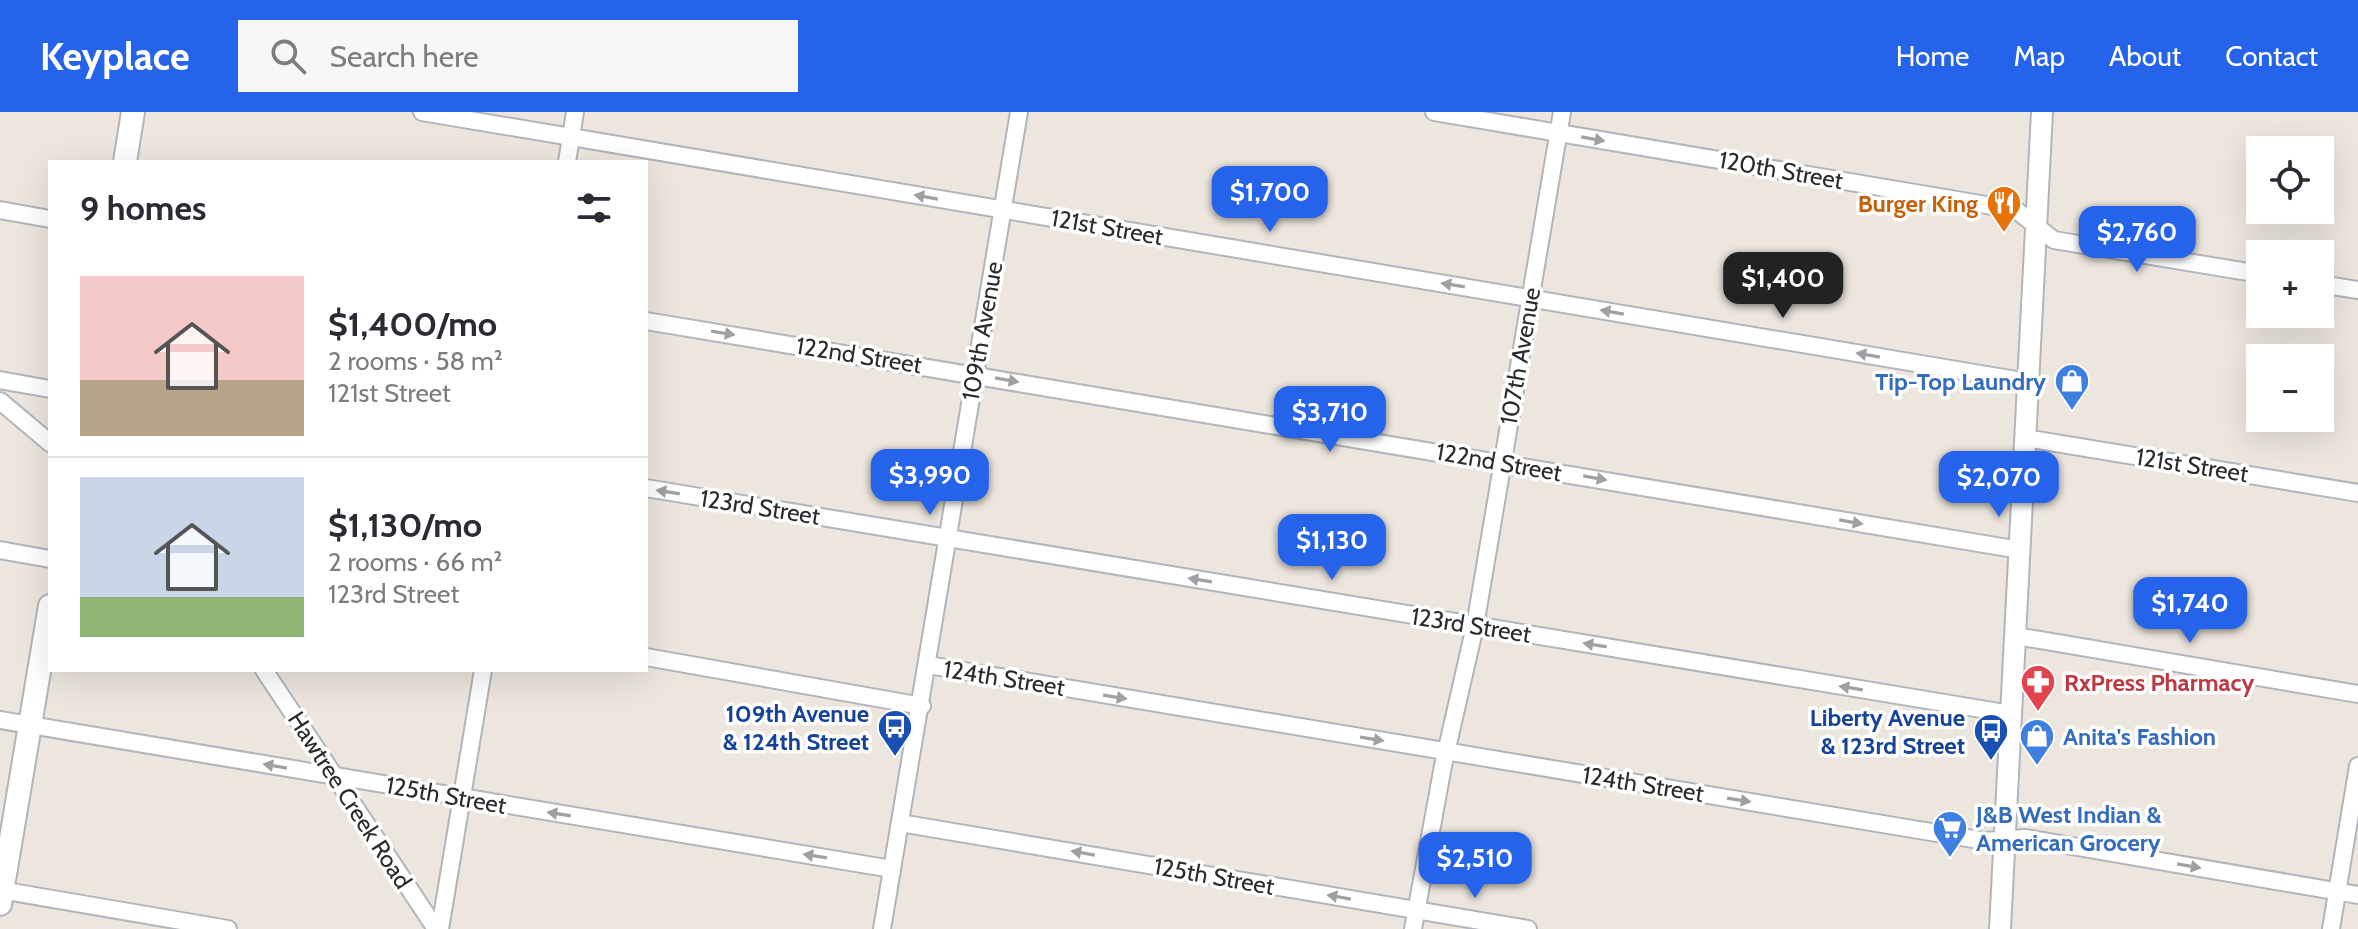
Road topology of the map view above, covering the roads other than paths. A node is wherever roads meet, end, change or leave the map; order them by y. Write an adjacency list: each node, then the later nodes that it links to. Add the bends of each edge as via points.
1 (133, 112): 10 (main road)
2 (422, 112): 9 (street, 121st Street)
3 (575, 112): 9 (street)
4 (1019, 112): 13 (street, 109th Avenue)
5 (1434, 112): 8 (street, 120th Street)
6 (1562, 112): 8 (street, 107th Avenue)
7 (2042, 112): 15 (street)
8 (1558, 133): 15 (street, 120th Street, one-way to 15, via 2016,210); 19 (street, 107th Avenue)
9 (571, 137): 11 (street); 13 (street, 121st Street, one-way to 9)
10 (125, 160)
11 (567, 160)
12 (0, 210): 14 (street)
13 (1003, 210): 19 (street, 121st Street, one-way to 13); 21 (street, 109th Avenue)
14 (48, 219)
15 (2036, 226): 16 (street, 120th Street, via 2054,240); 23 (street)
16 (2246, 272)
17 (2334, 286): 18 (street)
18 (2358, 290)
19 (1530, 298): 23 (street, 121st Street, one-way to 19); 28 (street, 107th Avenue)
20 (648, 321): 21 (street, 122nd Street, one-way to 21)
21 (975, 374): 28 (street, 122nd Street, one-way to 28); 31 (street, 109th Avenue)
22 (0, 380): 24 (street)
23 (2028, 382): 26 (street)
24 (48, 389)
25 (0, 401): 27 (street)
26 (2025, 438): 30 (street, 121st Street); 33 (street)
27 (48, 441)
28 (1502, 463): 33 (street, 122nd Street, one-way to 33); 36 (street, 107th Avenue)
29 (648, 488): 31 (street, 123rd Street, one-way to 29)
30 (2358, 493)
31 (947, 538): 36 (street, 123rd Street, one-way to 31); 39 (street, 109th Avenue)
32 (0, 550): 34 (street)
33 (2020, 550): 37 (street)
34 (48, 559)
35 (48, 618): 46 (main road)
36 (1475, 626): 44 (street, 123rd Street, one-way to 36); 47 (street, 107th Avenue)
37 (2016, 636): 42 (street); 44 (street)
38 (648, 657): 43 (street, 124th Street)
39 (928, 665): 43 (street, 109th Avenue); 47 (street, 124th Street, one-way to 47)
40 (265, 672): 49 (street, Hawtree Creek Road)
41 (483, 672): 50 (street)
42 (2358, 694)
43 (922, 706): 51 (street, 109th Avenue)
44 (2011, 714): 52 (street)
45 (0, 720): 46 (street, 125th Street)
46 (30, 725): 49 (street, 125th Street, one-way to 46); 55 (main road)
47 (1446, 752): 52 (street, 124th Street, one-way to 52, via 1985,841); 57 (street, 107th Avenue)
48 (2358, 766): 54 (street)
49 (335, 776): 50 (street, 125th Street); 59 (street, Hawtree Creek Road)
50 (462, 797): 53 (street, 125th Street, one-way to 50); 59 (street)
51 (900, 823): 53 (street, 109th Avenue); 57 (street, 125th Street, one-way to 51)
52 (2005, 839): 54 (street, 124th Street, one-way to 54, via 2025,838); 63 (street)
53 (892, 869): 60 (street, 109th Avenue)
54 (2337, 891): 56 (street, 124th Street); 64 (street)
55 (1, 895): 58 (street)
56 (2358, 895)
57 (1416, 910): 61 (street, 107th Avenue); 62 (street, 125th Street)
58 (228, 929)
59 (438, 929)
60 (882, 929)
61 (1413, 929)
62 (1528, 929)
63 (2000, 929)
64 (2331, 929)

